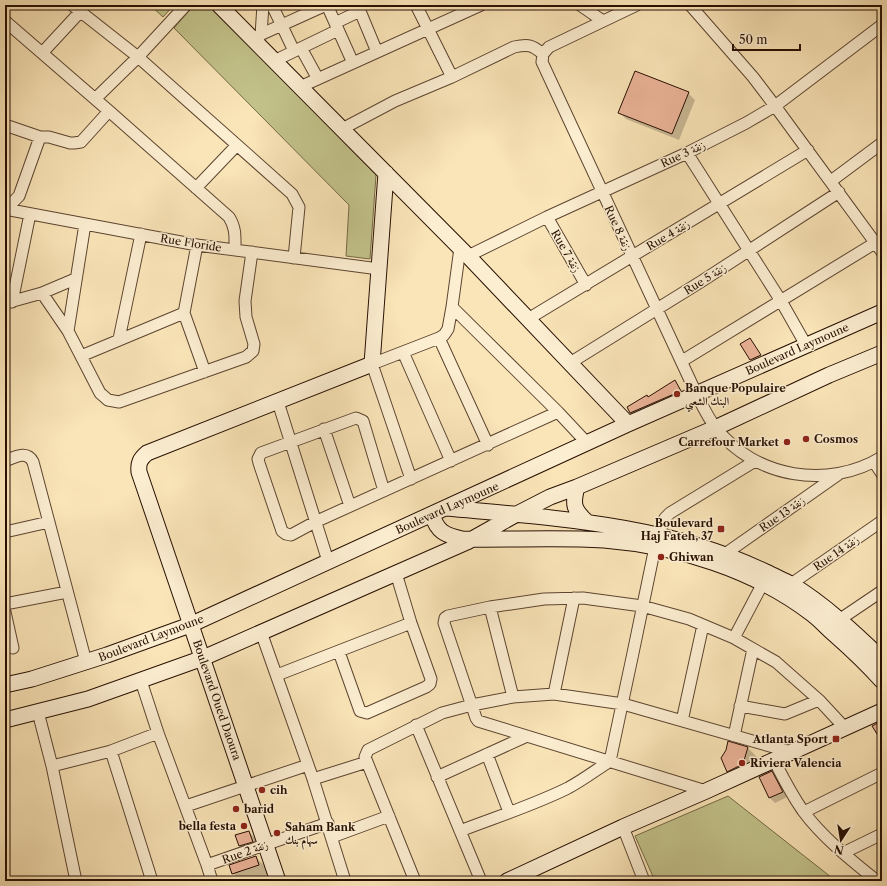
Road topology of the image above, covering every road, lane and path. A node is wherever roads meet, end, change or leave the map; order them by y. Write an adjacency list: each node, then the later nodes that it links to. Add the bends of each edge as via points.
1 (186, 5): 23 (street)
2 (219, 5): 19 (street)
3 (263, 5): 19 (street)
4 (272, 5): 15 (street)
5 (326, 5): 15 (street); 17 (street)
6 (416, 5): 18 (street)
7 (481, 5): 18 (street)
8 (580, 5): 14 (street)
9 (637, 5): 14 (street)
10 (690, 5): 31 (street)
11 (76, 8): 21 (street); 23 (street)
12 (361, 8): 17 (street); 22 (street)
13 (5, 21): 21 (street)
14 (603, 21): 24 (street, via 549,47)
15 (281, 25): 19 (street); 20 (street)
16 (882, 25): 31 (street, Rue 3 زنقة)
17 (336, 26): 20 (street); 26 (street)
18 (428, 28): 22 (street); 27 (street)
19 (257, 36): 25 (street)
20 (298, 49): 25 (street); 28 (street)
21 (42, 52): 30 (street)
22 (377, 52): 26 (street)
23 (138, 57): 30 (street); 37 (street)
24 (543, 58): 27 (street, via 533,46 514,47); 43 (street, Rue 8 زنقة)
25 (274, 61): 29 (street)
26 (353, 63): 28 (street)
27 (452, 78): 34 (street, via 395,101)
28 (318, 79): 29 (street)
29 (300, 87): 34 (street)
30 (96, 99): 32 (street)
31 (775, 106): 38 (street); 39 (street, Rue 3 زنقة)
32 (109, 111): 35 (street, via 81,142 70,143); 42 (street)
33 (5, 125): 35 (street)
34 (342, 129): 40 (street)
35 (40, 137): 46 (street, via 19,196)
36 (882, 143): 41 (street)
37 (237, 145): 42 (street); 59 (street, via 295,199 298,212)
38 (808, 150): 41 (street); 45 (street, Rue 4 زنقة)
39 (687, 153): 43 (street, Rue 3 زنقة); 45 (street)
40 (386, 173): 56 (street); 60 (street)
41 (831, 181): 44 (street)
42 (196, 188): 53 (street, via 233,224)
43 (602, 192): 48 (street, Rue 3 زنقة); 58 (street, Rue 8 زنقة)
44 (839, 192): 51 (street); 54 (street, Rue 5 زنقة)
45 (720, 204): 54 (street); 58 (street, Rue 4 زنقة)
46 (7, 209): 47 (street, Rue Floride)
47 (30, 214): 49 (street, Rue Floride); 65 (street)
48 (547, 217): 56 (street, Rue 3 زنقة); 62 (street, Rue 7 زنقة)
49 (85, 224): 50 (street, Rue Floride); 61 (street)
50 (141, 234): 52 (street, Rue Floride); 73 (street)
51 (875, 243): 57 (street); 64 (street)
52 (197, 245): 53 (street, Rue Floride); 69 (street)
53 (235, 250): 55 (street, Rue Floride)
54 (749, 251): 64 (street); 67 (street, Rue 5 زنقة)
55 (252, 252): 59 (street, Rue Floride); 81 (street, via 245,302 246,317 254,344 253,351 246,357)
56 (464, 252): 66 (street); 70 (street)
57 (882, 252)
58 (632, 256): 62 (street, Rue 4 زنقة); 67 (street, Rue 8 زنقة)
59 (294, 258): 60 (street, Rue Floride)
60 (379, 269): 80 (street)
61 (75, 279): 63 (street); 71 (street)
62 (586, 285): 70 (street, Rue 4 زنقة)
63 (42, 294): 65 (street); 71 (street)
64 (781, 301): 74 (street); 78 (street)
65 (8, 303)
66 (452, 306): 72 (street, via 448,329); 84 (street)
67 (656, 309): 78 (street, Rue 8 زنقة); 79 (street, Rue 5 زنقة)
68 (882, 312): 74 (street, Boulevard Laymoune)
69 (184, 313): 73 (street); 81 (street)
70 (528, 319): 79 (street)
71 (68, 331): 77 (street)
72 (440, 338): 75 (street); 90 (street)
73 (119, 339): 77 (street)
74 (806, 345): 82 (street, Boulevard Laymoune)
75 (403, 352): 80 (street); 93 (street)
76 (882, 353): 86 (street)
77 (81, 356): 81 (street, via 100,393 115,402)
78 (682, 361): 82 (street, Rue 8 زنقة)
79 (570, 363): 85 (street)
80 (372, 364): 83 (street); 97 (street)
81 (205, 372)
82 (696, 393): 85 (street, Boulevard Laymoune); 86 (street, Rue 8 زنقة)
83 (278, 402): 88 (street); 125 (street, Boulevard Oued Daoura, via 147,453 140,460 139,472)
84 (558, 412): 89 (street); 90 (street)
85 (628, 424): 89 (street, Boulevard Laymoune)
86 (715, 428): 94 (street, Rue 8 زنقة, via 733,446); 98 (street)
87 (324, 430): 88 (street); 99 (street, via 356,418 363,421); 100 (street)
88 (290, 442): 106 (street); 106 (street, via 261,453 259,463 282,531 291,535)
89 (588, 444): 101 (street, Boulevard Laymoune)
90 (488, 445): 93 (street)
91 (878, 459): 95 (street); 96 (street)
92 (5, 461): 105 (street, via 21,454 32,459)
93 (451, 461): 97 (street)
94 (755, 461): 95 (street, Rue 8 زنقة, via 795,475 818,476); 110 (street, via 670,513 665,518)
95 (840, 473): 111 (street, Rue 13 زنقة)
96 (882, 474)
97 (411, 479): 99 (street)
98 (577, 487): 103 (street); 107 (street, via 574,505 579,515)
99 (384, 491): 100 (street)
100 (350, 506): 106 (street)
101 (447, 508): 102 (street, Boulevard Laymoune); 103 (street)
102 (432, 514): 109 (street, via 442,532 462,540); 112 (street, Boulevard Laymoune)
103 (514, 515): 107 (street); 109 (street)
104 (882, 521): 115 (street, Rue 14 زنقة)
105 (49, 522): 108 (street); 116 (street)
106 (316, 522): 112 (street)
107 (587, 522): 110 (street)
108 (5, 532)
109 (472, 540): 110 (street, via 546,538); 113 (street)
110 (656, 541): 111 (street, via 692,543); 114 (street); 120 (street)
111 (724, 554): 115 (street)
112 (328, 561): 125 (street, Boulevard Laymoune)
113 (396, 573): 124 (street); 127 (street)
114 (763, 583): 128 (street); 137 (street, via 813,615)
115 (791, 584): 123 (street)
116 (67, 592): 119 (street); 134 (street)
117 (882, 592): 123 (street)
118 (574, 598): 120 (street); 121 (street, via 544,599); 139 (street)
119 (5, 604)
120 (642, 606): 126 (street); 142 (street)
121 (490, 607): 140 (street); 143 (street, via 448,616 444,623)
122 (5, 612): 129 (street)
123 (839, 620): 133 (street)
124 (411, 623): 131 (street); 131 (street, via 431,679 430,684 367,713 360,711)
125 (190, 625): 132 (street, Boulevard Oued Daoura); 134 (street, Boulevard Laymoune)
126 (703, 625): 128 (street); 148 (street)
127 (261, 632): 132 (street); 135 (street)
128 (734, 638): 130 (street)
129 (13, 648)
130 (754, 649): 141 (street, via 776,662); 144 (street)
131 (338, 652): 135 (street)
132 (203, 658): 136 (street); 165 (street, Boulevard Oued Daoura)
133 (882, 659)
134 (86, 662): 138 (street, Boulevard Laymoune)
135 (277, 675): 160 (street)
136 (141, 681): 146 (street); 151 (street)
137 (882, 681)
138 (5, 685)
139 (554, 694): 140 (street); 142 (street)
140 (513, 697): 143 (street)
141 (819, 700): 144 (street, via 785,714); 150 (street)
142 (623, 704): 148 (street); 158 (street)
143 (472, 705): 149 (street, via 442,713); 152 (street, via 478,721)
144 (740, 706): 153 (street)
145 (882, 711): 150 (street)
146 (38, 712): 147 (street); 161 (street)
147 (5, 720)
148 (682, 721): 153 (street)
149 (416, 725): 159 (street, via 368,750 365,757); 163 (street)
150 (844, 727): 155 (street)
151 (158, 733): 154 (street); 167 (street)
152 (527, 736): 156 (street); 158 (street)
153 (734, 736): 155 (street)
154 (112, 751): 161 (street); 180 (street)
155 (790, 752): 157 (street)
156 (486, 754): 163 (street); 168 (street)
157 (774, 760): 166 (street); 169 (street)
158 (610, 761): 166 (street); 168 (street, via 569,787)
159 (367, 762): 164 (street); 170 (street)
160 (308, 765): 164 (street); 165 (street)
161 (52, 766): 179 (street)
162 (881, 776): 169 (street)
163 (437, 777): 173 (street)
164 (313, 779): 171 (street)
165 (246, 787): 167 (street); 176 (street, Boulevard Oued Daoura)
166 (706, 791): 172 (street)
167 (186, 806): 178 (street)
168 (509, 812): 173 (street)
169 (804, 812): 177 (street)
170 (389, 816): 175 (street); 184 (street)
171 (328, 823): 175 (street); 176 (street, Rue 2 زنقة)
172 (622, 827): 186 (street); 187 (street)
173 (460, 831): 185 (street)
174 (882, 834): 177 (street)
175 (332, 837): 183 (street)
176 (266, 845): 178 (street, Rue 2 زنقة); 182 (street, Boulevard Oued Daoura)
177 (843, 853): 188 (street)
178 (207, 866): 181 (street)
179 (76, 881)
180 (152, 881)
181 (212, 881)
182 (278, 881)
183 (345, 881)
184 (415, 881)
185 (481, 881)
186 (507, 881)
187 (644, 881)
188 (877, 881)

